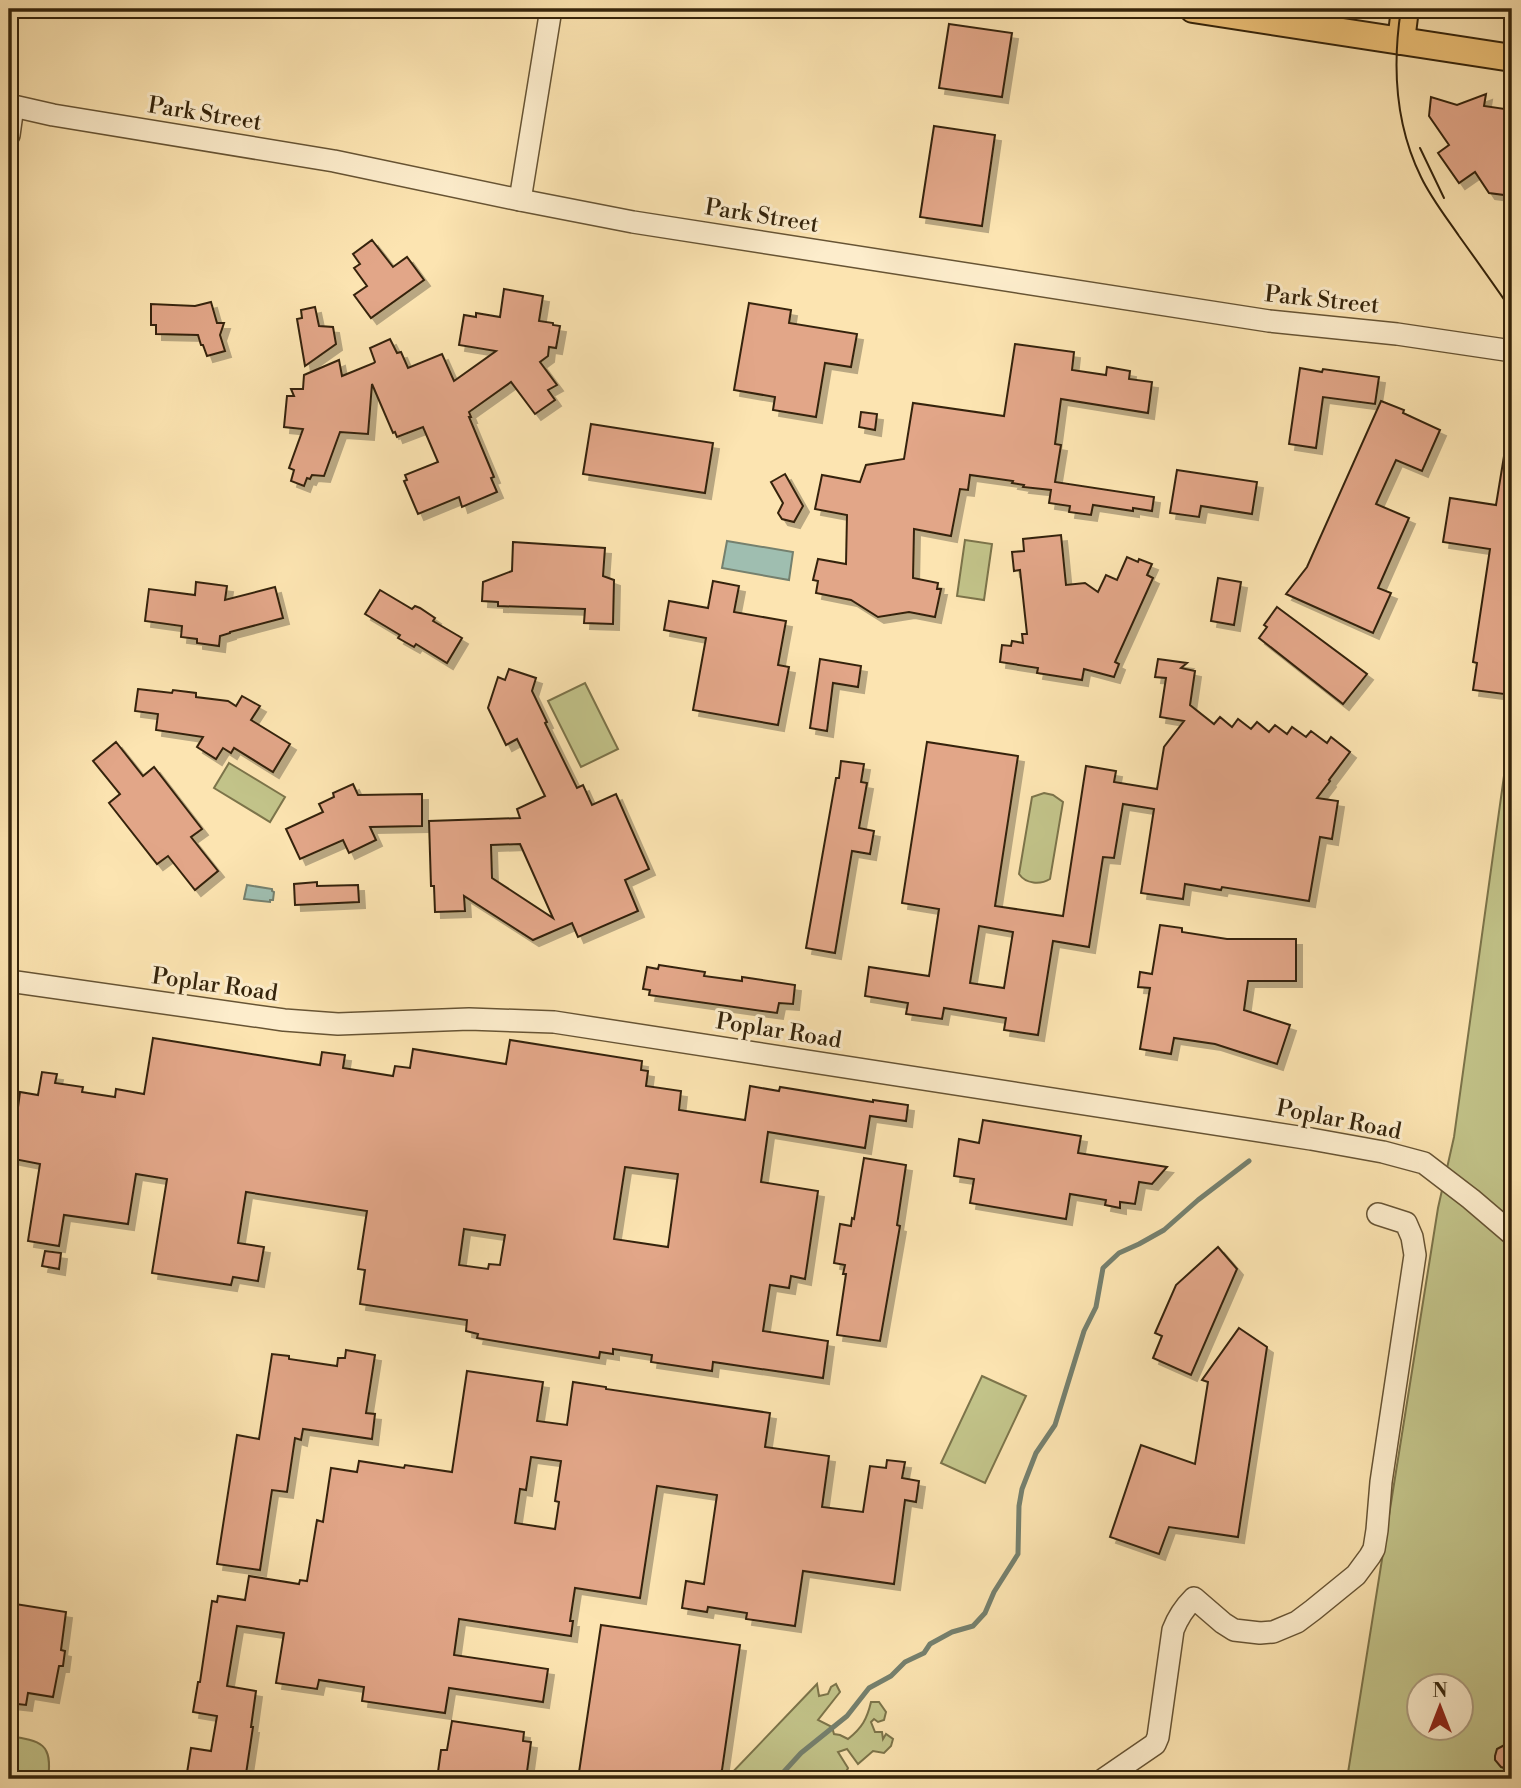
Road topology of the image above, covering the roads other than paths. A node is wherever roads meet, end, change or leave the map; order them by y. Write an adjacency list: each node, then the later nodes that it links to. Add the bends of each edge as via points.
1 (551, 9): 8 (street)
2 (1193, 9): 4 (main road)
3 (1405, 9): 4 (main road)
4 (1401, 41): 5 (main road)
5 (1512, 58)
6 (11, 106): 7 (street); 8 (street, Park Street, via 334,161)
7 (9, 135)
8 (520, 201): 9 (street, Park Street, via 1269,321)
9 (1512, 351)
10 (9, 981): 12 (street, Poplar Road, via 284,1020 338,1024 470,1019 554,1022 1323,1141 1424,1163)
11 (1378, 1214): 13 (street, via 1406,1223 1415,1255 1374,1549 1356,1575 1324,1602 1297,1622 1273,1632 1234,1630 1194,1598 1173,1630 1155,1744)
12 (1512, 1234)
13 (1104, 1779)

